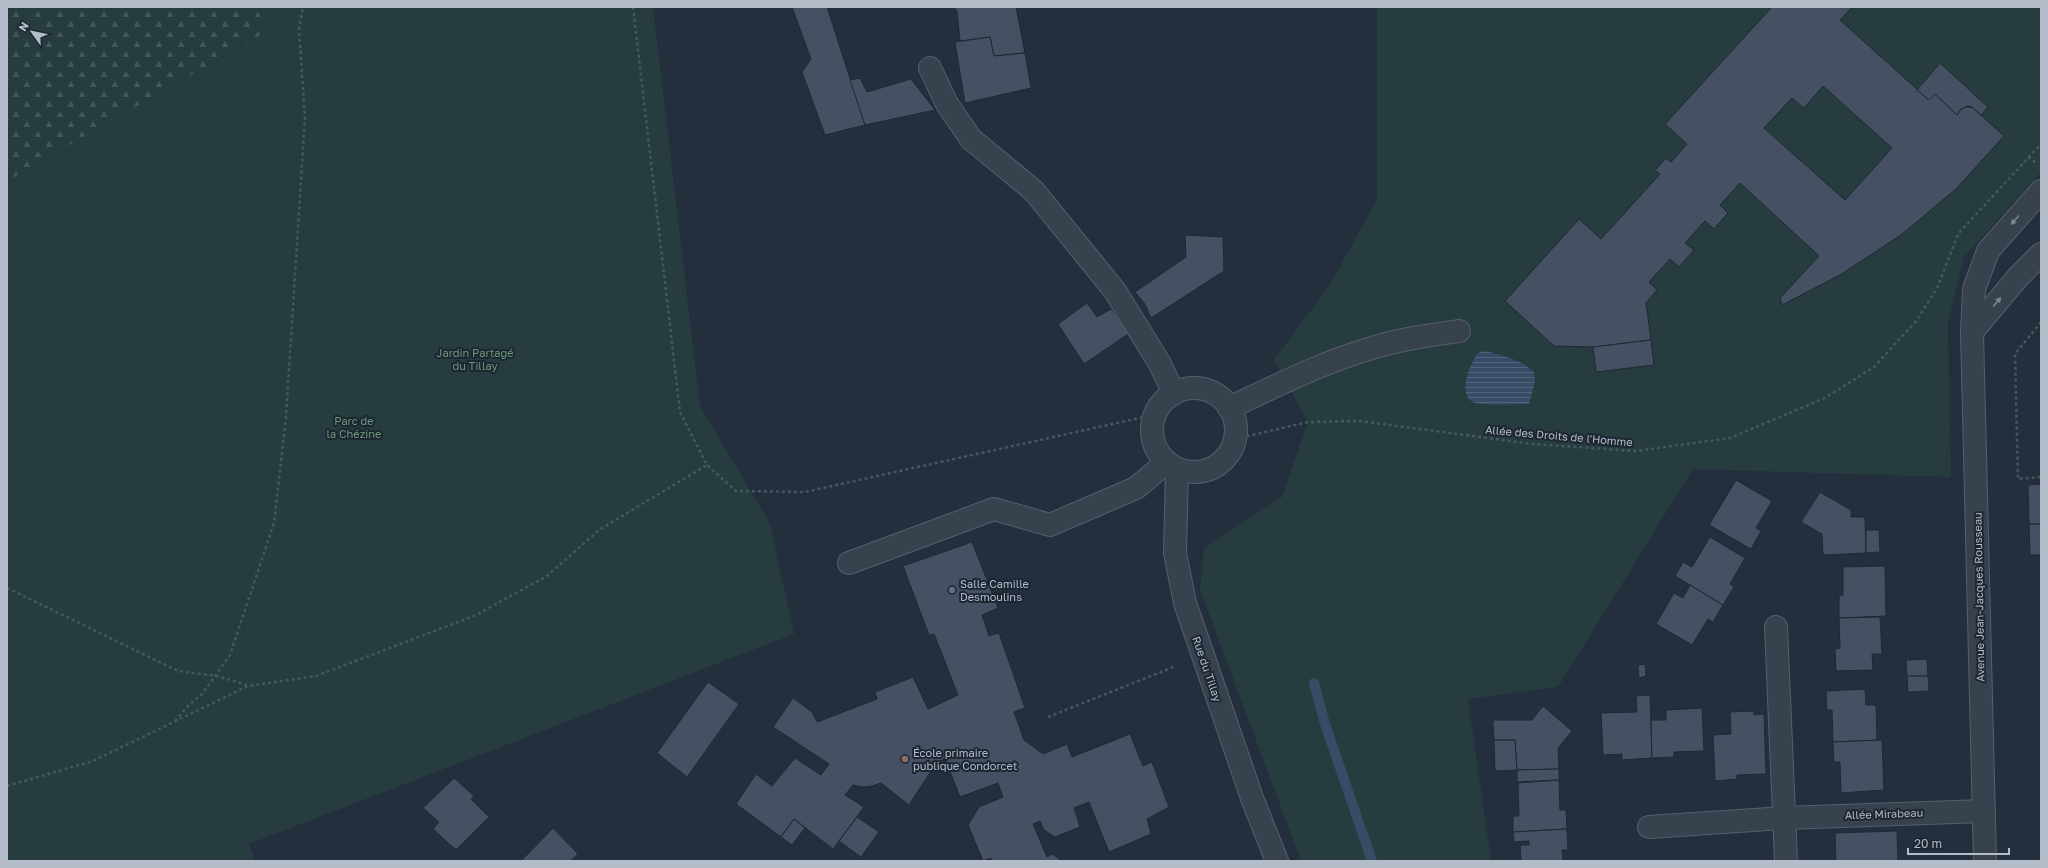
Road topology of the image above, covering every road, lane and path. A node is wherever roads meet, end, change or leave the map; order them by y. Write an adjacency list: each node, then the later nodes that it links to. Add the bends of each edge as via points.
1 (303, 7): 21 (path, via 299,30 305,117 286,417 274,523 241,626 230,655)
2 (633, 7): 14 (path, via 680,412)
3 (930, 68): 10 (street, via 947,104 971,139 1034,191 1115,291 1160,364)
4 (2041, 191): 9 (street, Avenue Jean-Jacques Rousseau, one-way to 9, via 1988,250 1974,289)
5 (2041, 254): 9 (street, one-way to 5)
6 (1917, 320): 13 (path, Allée des Droits de l'Homme, via 1874,367 1825,398 1730,438 1636,451 1533,444 1360,421 1308,422)
7 (2041, 322): 16 (path, via 2015,354 2018,479)
8 (1459, 331): 11 (street, via 1420,336 1372,348 1296,377)
9 (1972, 332): 26 (street, Avenue Jean-Jacques Rousseau)
10 (1174, 394): 11 (street, via 1187,389 1213,392 1225,401); 12 (street, via 1163,402)
11 (1229, 408): 13 (street, via 1236,426)
12 (1156, 414): 14 (path, via 805,492 736,491); 15 (street, via 1152,427 1153,440 1158,452)
13 (1235, 439): 15 (street, via 1231,451 1224,460 1202,472 1190,472)
14 (707, 465): 22 (path, via 599,530 547,576 474,616 316,676)
15 (1172, 466): 17 (street, via 1136,488 1050,525 994,509); 20 (street, Rue du Tillay, via 1176,553 1185,603)
16 (2041, 477)
17 (848, 563)
18 (7, 588): 21 (path, via 178,671)
19 (1776, 627): 27 (street)
20 (1203, 656): 23 (path); 29 (street, Rue du Tillay, via 1252,798)
21 (217, 676): 22 (path); 24 (path)
22 (248, 686): 24 (path)
23 (1048, 717)
24 (174, 722): 25 (path, via 93,761)
25 (7, 786)
26 (1984, 811): 27 (street, Allée Mirabeau); 31 (street, Avenue Jean-Jacques Rousseau)
27 (1784, 818): 28 (street, Allée Mirabeau); 30 (street)
28 (1649, 828)
29 (1277, 861)
30 (1786, 861)
31 (1985, 861)

